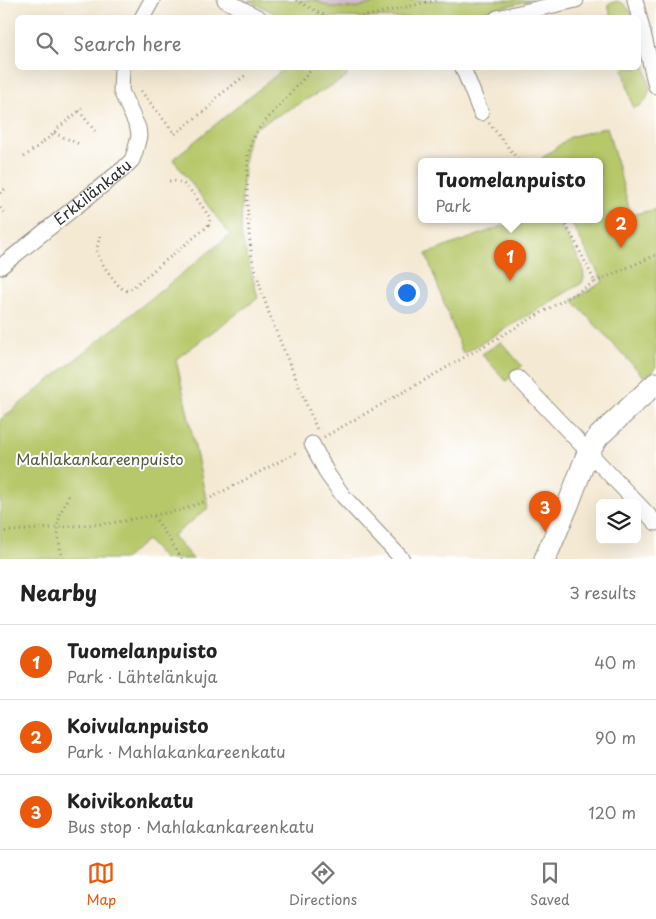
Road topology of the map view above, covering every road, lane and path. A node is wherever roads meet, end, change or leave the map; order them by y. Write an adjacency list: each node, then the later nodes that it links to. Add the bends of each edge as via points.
1 (152, 0): 7 (street)
2 (225, 0): 8 (street)
3 (296, 0): 9 (path)
4 (437, 0): 10 (path)
5 (576, 0): 11 (street)
6 (635, 0): 12 (street)
7 (144, 15)
8 (253, 15)
9 (324, 15)
10 (370, 15)
11 (510, 15)
12 (639, 15)
13 (641, 25): 18 (street)
14 (122, 70): 36 (street, Erkkilänkatu, via 121,91 139,136 132,160)
15 (311, 70): 37 (path, via 260,127 252,141 248,155 247,201 252,258 261,289 320,439)
16 (464, 70): 22 (street)
17 (247, 74): 19 (path, via 175,134)
18 (656, 86)
19 (141, 91)
20 (83, 108): 21 (path)
21 (79, 111): 23 (path); 24 (path)
22 (481, 113): 27 (path)
23 (95, 131)
24 (54, 133): 25 (path); 26 (path)
25 (79, 144)
26 (24, 157)
27 (517, 158)
28 (169, 181): 34 (path, via 184,184 209,216 208,226 132,288 124,290 120,287 102,264 98,252)
29 (5, 189): 30 (path)
30 (0, 193)
31 (0, 208): 32 (path)
32 (6, 215)
33 (565, 223): 37 (path)
34 (100, 236)
35 (656, 255): 37 (path)
36 (0, 267)
37 (595, 282)
38 (518, 378): 41 (street)
39 (656, 384): 41 (street, via 599,436)
40 (312, 444): 45 (path, via 203,502); 51 (street, via 344,497)
41 (588, 452): 43 (street); 52 (street)
42 (69, 495): 47 (path)
43 (633, 499)
44 (641, 507): 46 (street)
45 (154, 516): 47 (path); 50 (path)
46 (656, 523)
47 (57, 527): 48 (path); 49 (path)
48 (0, 532)
49 (62, 559)
50 (182, 559)
51 (402, 559)
52 (545, 559)

